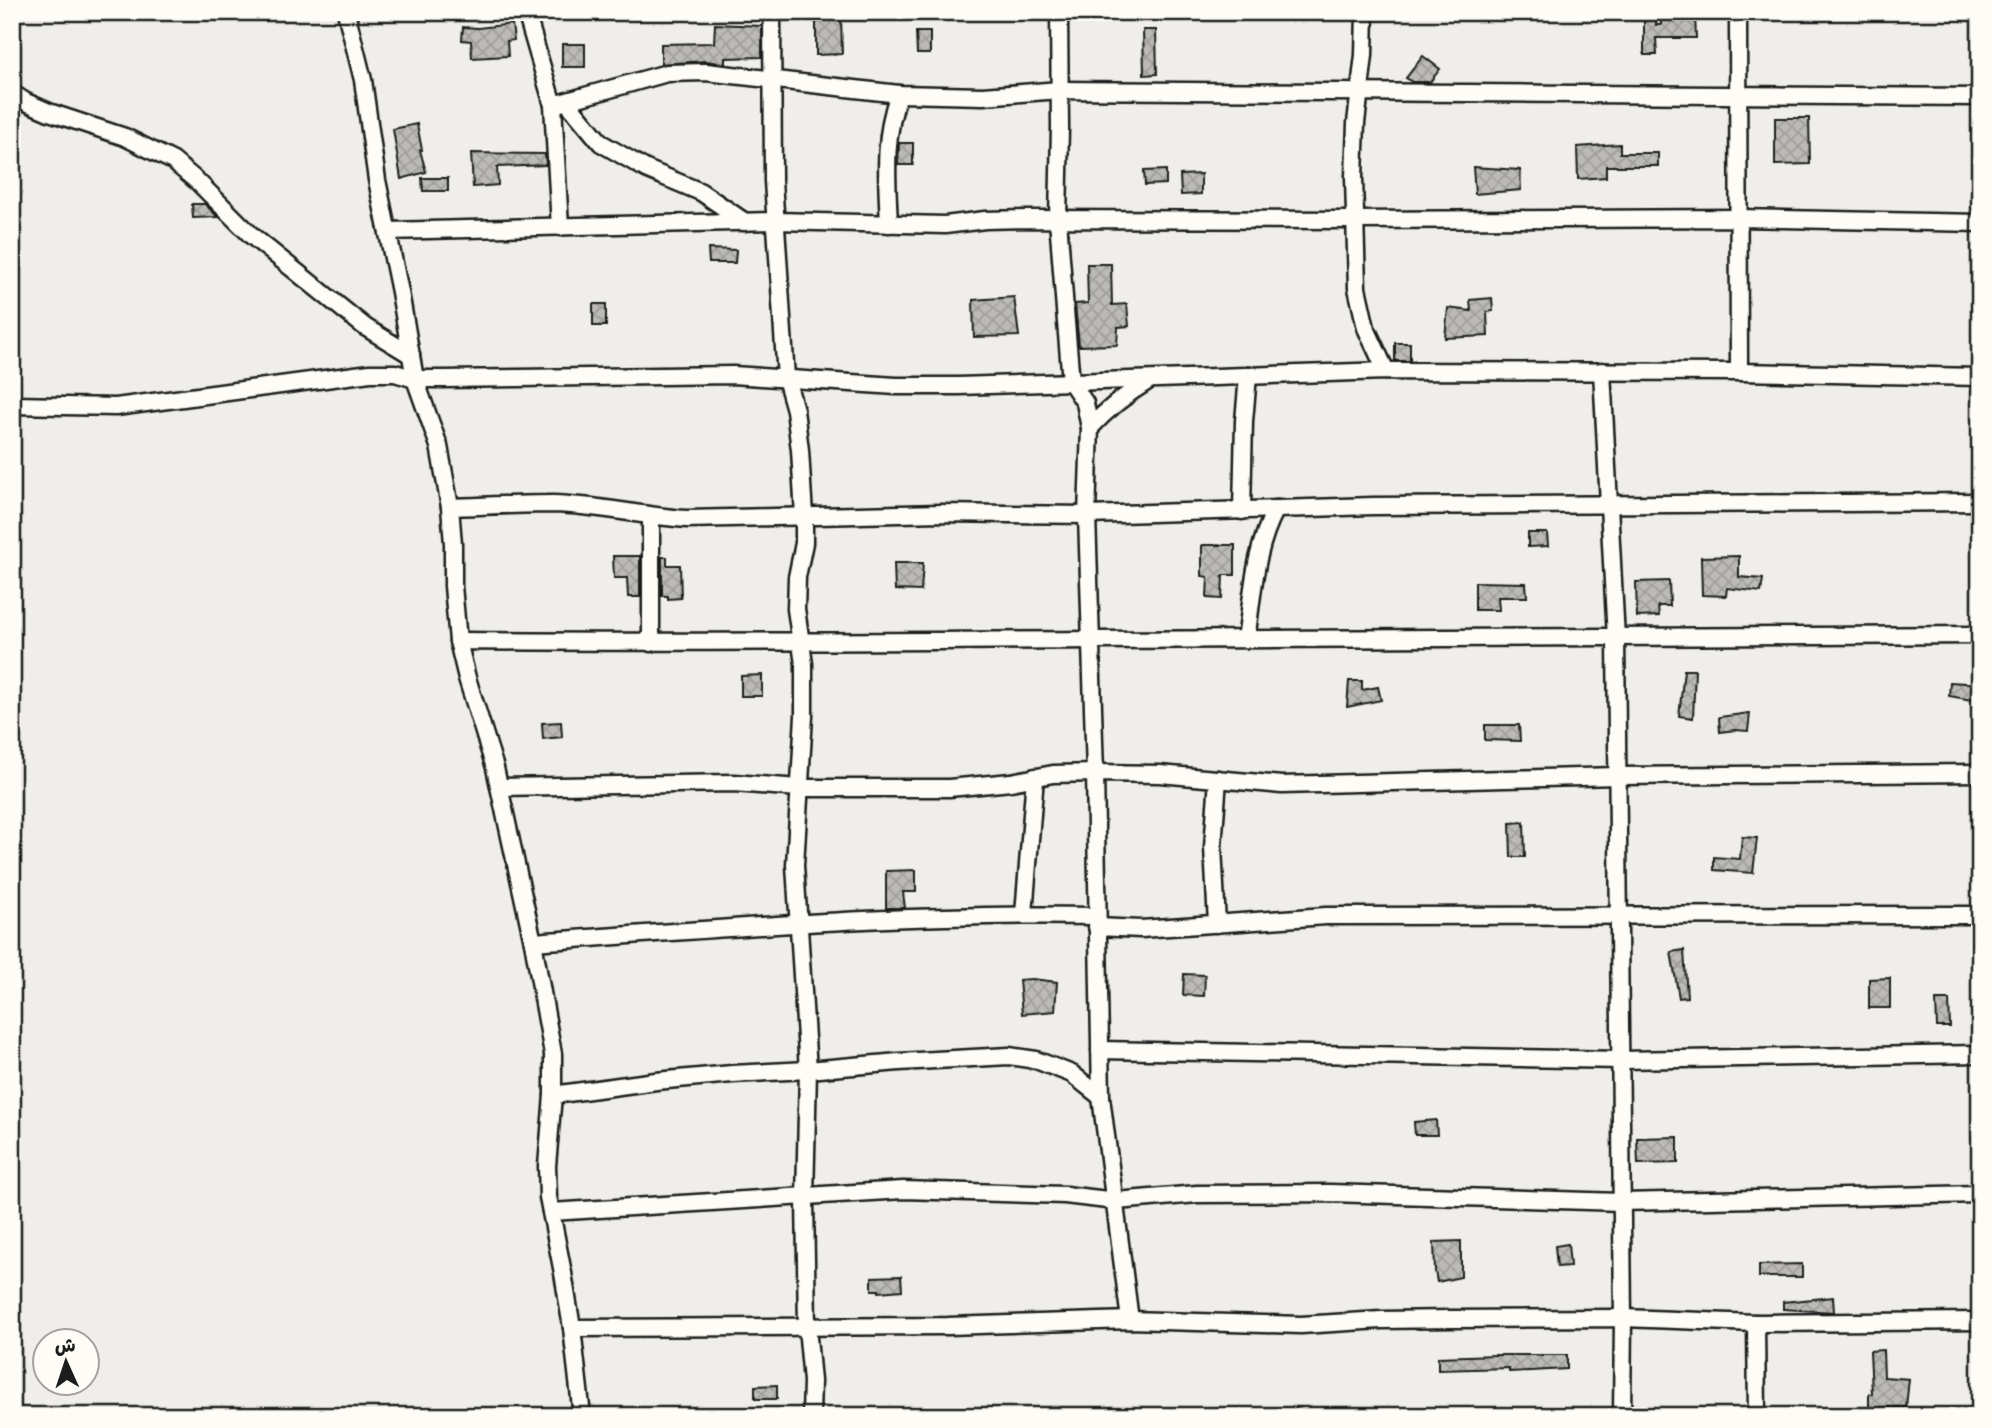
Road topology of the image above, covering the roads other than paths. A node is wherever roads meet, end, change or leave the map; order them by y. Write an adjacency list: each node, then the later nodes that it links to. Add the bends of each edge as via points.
1 (346, 12): 23 (street, via 363,80)
2 (526, 12): 14 (street)
3 (772, 12): 7 (street)
4 (1059, 12): 8 (street)
5 (1365, 12): 10 (street)
6 (1738, 12): 12 (street)
7 (773, 80): 11 (street); 14 (street, via 706,72 667,73); 18 (street)
8 (1060, 90): 10 (street); 11 (street, via 983,96); 16 (street)
9 (12, 93): 24 (street, via 49,112 125,137 173,162 252,236 365,327)
10 (1359, 93): 12 (street); 17 (street)
11 (899, 94): 21 (street, via 886,162)
12 (1738, 94): 13 (street); 15 (street)
13 (1980, 97)
14 (560, 104): 19 (street, via 601,143 646,169 701,192); 22 (street)
15 (1738, 218): 17 (street); 20 (street); 27 (street)
16 (1058, 219): 17 (street); 21 (street); 33 (street)
17 (1355, 220): 25 (street, via 1357,288 1366,328)
18 (775, 221): 19 (street); 21 (street); 30 (street)
19 (745, 222): 22 (street)
20 (1980, 223)
21 (889, 224)
22 (560, 227): 23 (street)
23 (388, 231): 24 (street)
24 (411, 355): 31 (street)
25 (1386, 371): 26 (street); 28 (street)
26 (1602, 371): 27 (street); 37 (street)
27 (1738, 372): 29 (street)
28 (1248, 376): 32 (street); 40 (street)
29 (1980, 377)
30 (786, 378): 31 (street); 33 (street, via 896,386); 43 (street, via 800,450)
31 (415, 379): 34 (street, via 370,373 116,407); 38 (street, via 439,446)
32 (1151, 380): 33 (street); 35 (street, via 1107,409)
33 (1071, 382): 35 (street, via 1085,403)
34 (12, 405)
35 (1090, 428): 41 (street)
36 (1980, 502): 37 (street)
37 (1610, 506): 39 (street); 46 (street)
38 (450, 507): 42 (street, via 553,504); 48 (street)
39 (1276, 509): 40 (street); 45 (street, via 1258,554)
40 (1242, 510): 41 (street)
41 (1087, 515): 43 (street); 47 (street)
42 (651, 516): 43 (street); 49 (street)
43 (804, 516): 50 (street, via 797,577)
44 (1980, 635): 46 (street)
45 (1247, 639): 46 (street); 47 (street)
46 (1616, 639): 53 (street)
47 (1091, 640): 50 (street); 51 (street)
48 (458, 641): 49 (street); 56 (street)
49 (651, 643): 50 (street)
50 (800, 643): 57 (street, via 804,716)
51 (1095, 773): 54 (street); 55 (street); 61 (street)
52 (1980, 773): 53 (street)
53 (1617, 776): 55 (street, via 1294,785); 60 (street)
54 (1035, 777): 57 (street, via 949,788); 58 (street)
55 (1218, 779): 63 (street, via 1213,847)
56 (499, 787): 57 (street, via 734,783); 64 (street)
57 (799, 788): 62 (street, via 795,866)
58 (1024, 914): 61 (street); 62 (street)
59 (1980, 915): 60 (street)
60 (1619, 917): 63 (street, via 1326,916); 67 (street)
61 (1097, 922): 63 (street, via 1140,929); 65 (street)
62 (800, 923): 64 (street); 68 (street)
63 (1217, 923)
64 (533, 942): 69 (street, via 553,1054)
65 (1100, 1050): 67 (street); 70 (street)
66 (1980, 1054): 67 (street)
67 (1619, 1060): 74 (street)
68 (808, 1070): 69 (street, via 656,1081); 70 (street, via 1009,1056 1036,1060 1072,1074); 72 (street)
69 (553, 1095): 75 (street, via 547,1166)
70 (1101, 1097): 73 (street)
71 (1980, 1194): 74 (street)
72 (805, 1198): 73 (street, via 903,1190); 75 (street); 80 (street)
73 (1116, 1201): 74 (street, via 1197,1194 1330,1193); 77 (street)
74 (1621, 1202): 76 (street)
75 (551, 1212): 81 (street)
76 (1623, 1318): 77 (street, via 1301,1325); 79 (street); 84 (street)
77 (1130, 1320): 80 (street)
78 (1980, 1321): 79 (street)
79 (1756, 1323): 85 (street)
80 (807, 1327): 81 (street); 83 (street)
81 (572, 1328): 82 (street)
82 (582, 1416)
83 (811, 1416)
84 (1622, 1416)
85 (1757, 1416)

